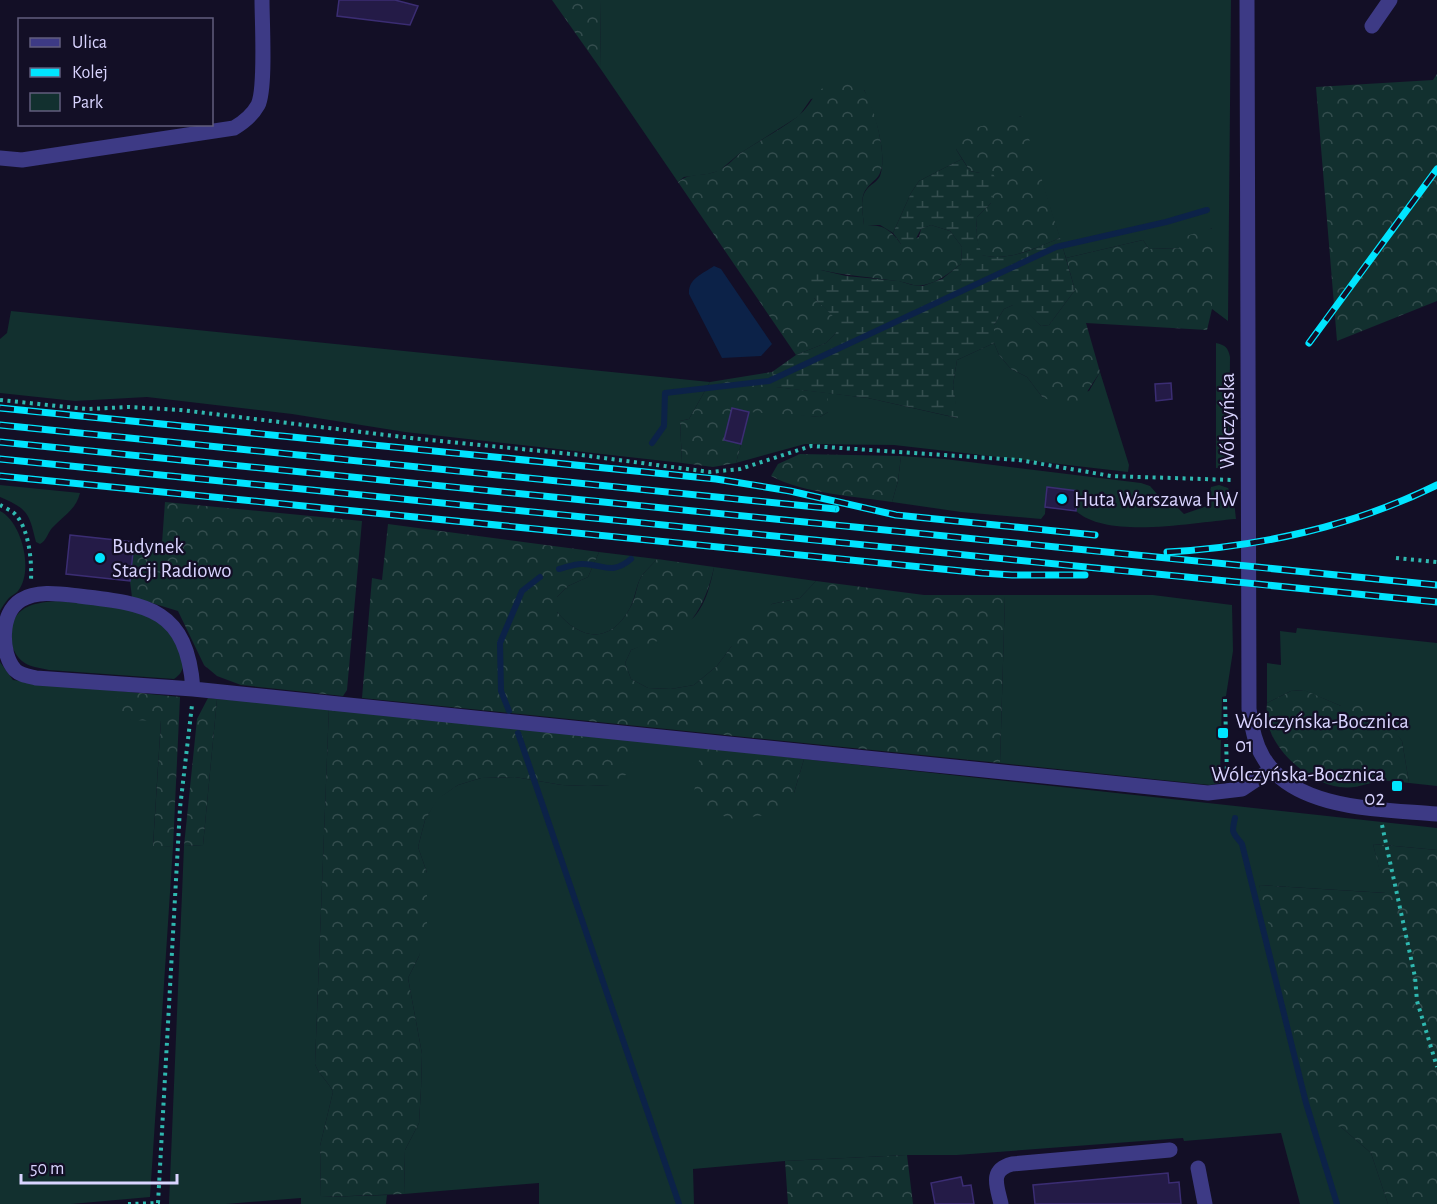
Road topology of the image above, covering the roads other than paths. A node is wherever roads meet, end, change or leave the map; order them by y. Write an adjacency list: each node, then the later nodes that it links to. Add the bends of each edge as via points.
1 (262, 0): 5 (street, via 259,104 248,119 234,128 22,160)
2 (1247, 0): 7 (street, Wólczyńska, via 1249,709 1253,734)
3 (1390, 0): 4 (street)
4 (1372, 26)
5 (0, 158)
6 (193, 689): 6 (street, via 36,678 15,671 2,650 4,617 10,608 30,596 64,595 142,606 161,615 176,630 187,649); 7 (street, via 1209,793 1242,789)
7 (1272, 769): 8 (street, Wólczyńska, via 1291,785 1317,798)
8 (1437, 814)
9 (1170, 1150): 11 (street, via 1003,1166 996,1183)
10 (1198, 1168): 12 (street)
11 (1001, 1204)
12 (1206, 1204)

